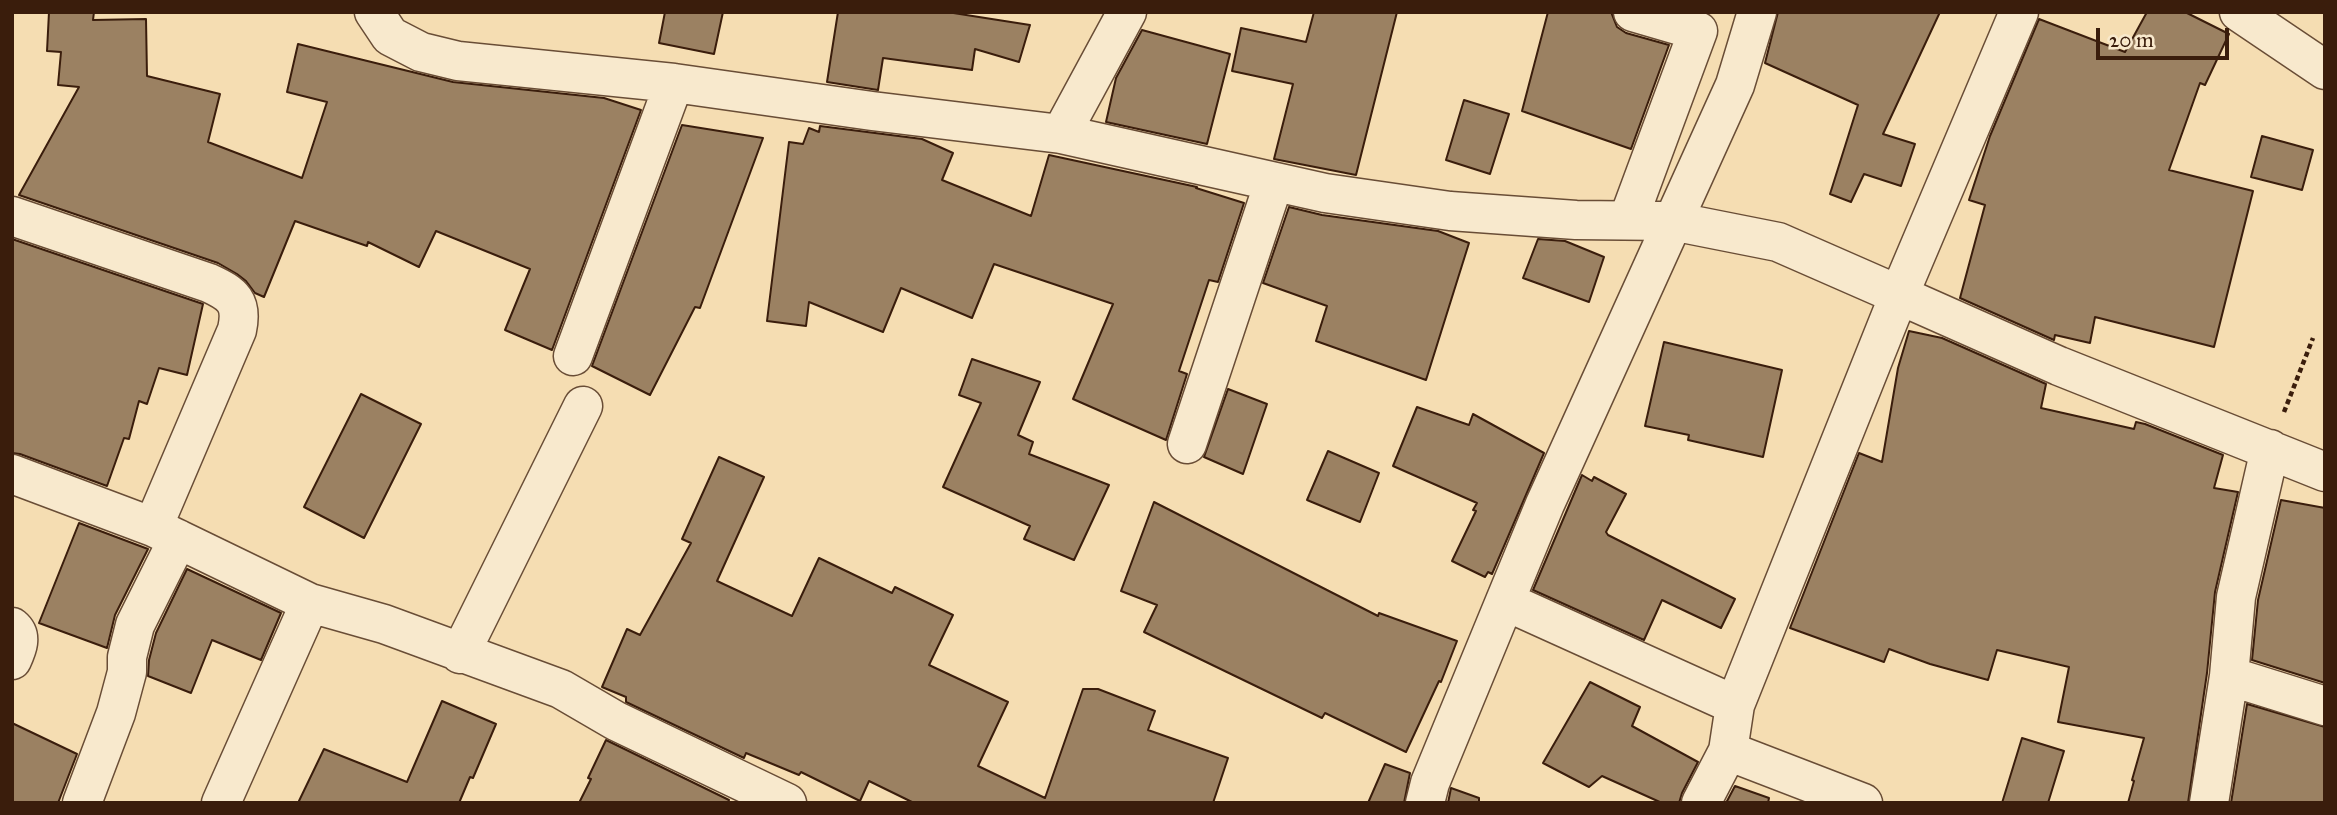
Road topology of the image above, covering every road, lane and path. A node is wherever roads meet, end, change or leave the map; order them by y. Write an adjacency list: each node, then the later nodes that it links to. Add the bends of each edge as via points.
1 (374, 12): 8 (street, via 390,36 458,61)
2 (1126, 12): 9 (street)
3 (1633, 12): 12 (street, via 1698,31)
4 (1758, 12): 13 (street, via 1735,85)
5 (2019, 12): 14 (street)
6 (2239, 12): 7 (street)
7 (2325, 70)
8 (674, 83): 9 (street); 16 (street)
9 (1061, 134): 10 (street)
10 (1274, 182): 12 (street, via 1450,211); 18 (street)
11 (12, 216): 22 (street, via 209,283 236,302 237,330)
12 (1628, 220): 13 (street)
13 (1672, 221): 14 (street, via 1778,242); 23 (street)
14 (1899, 295): 19 (street, via 2059,366); 29 (street)
15 (2312, 338): 19 (path)
16 (573, 356)
17 (583, 406): 26 (street)
18 (1187, 444)
19 (2270, 449): 20 (street); 28 (street, via 2236,597)
20 (2325, 471)
21 (20, 487): 22 (street)
22 (165, 533): 24 (street); 33 (street, via 135,625 120,701)
23 (1505, 601): 29 (street); 35 (street)
24 (310, 603): 26 (street, via 384,624); 34 (street)
25 (12, 627): 27 (street, via 19,641)
26 (460, 654): 32 (street, via 561,689)
27 (12, 660)
28 (2229, 676): 30 (street); 38 (street)
29 (1735, 705): 31 (street)
30 (2325, 706)
31 (1728, 751): 36 (street); 37 (street)
32 (768, 799)
33 (82, 803)
34 (221, 803)
35 (1425, 803)
36 (1701, 803)
37 (1863, 803)
38 (2208, 803)

